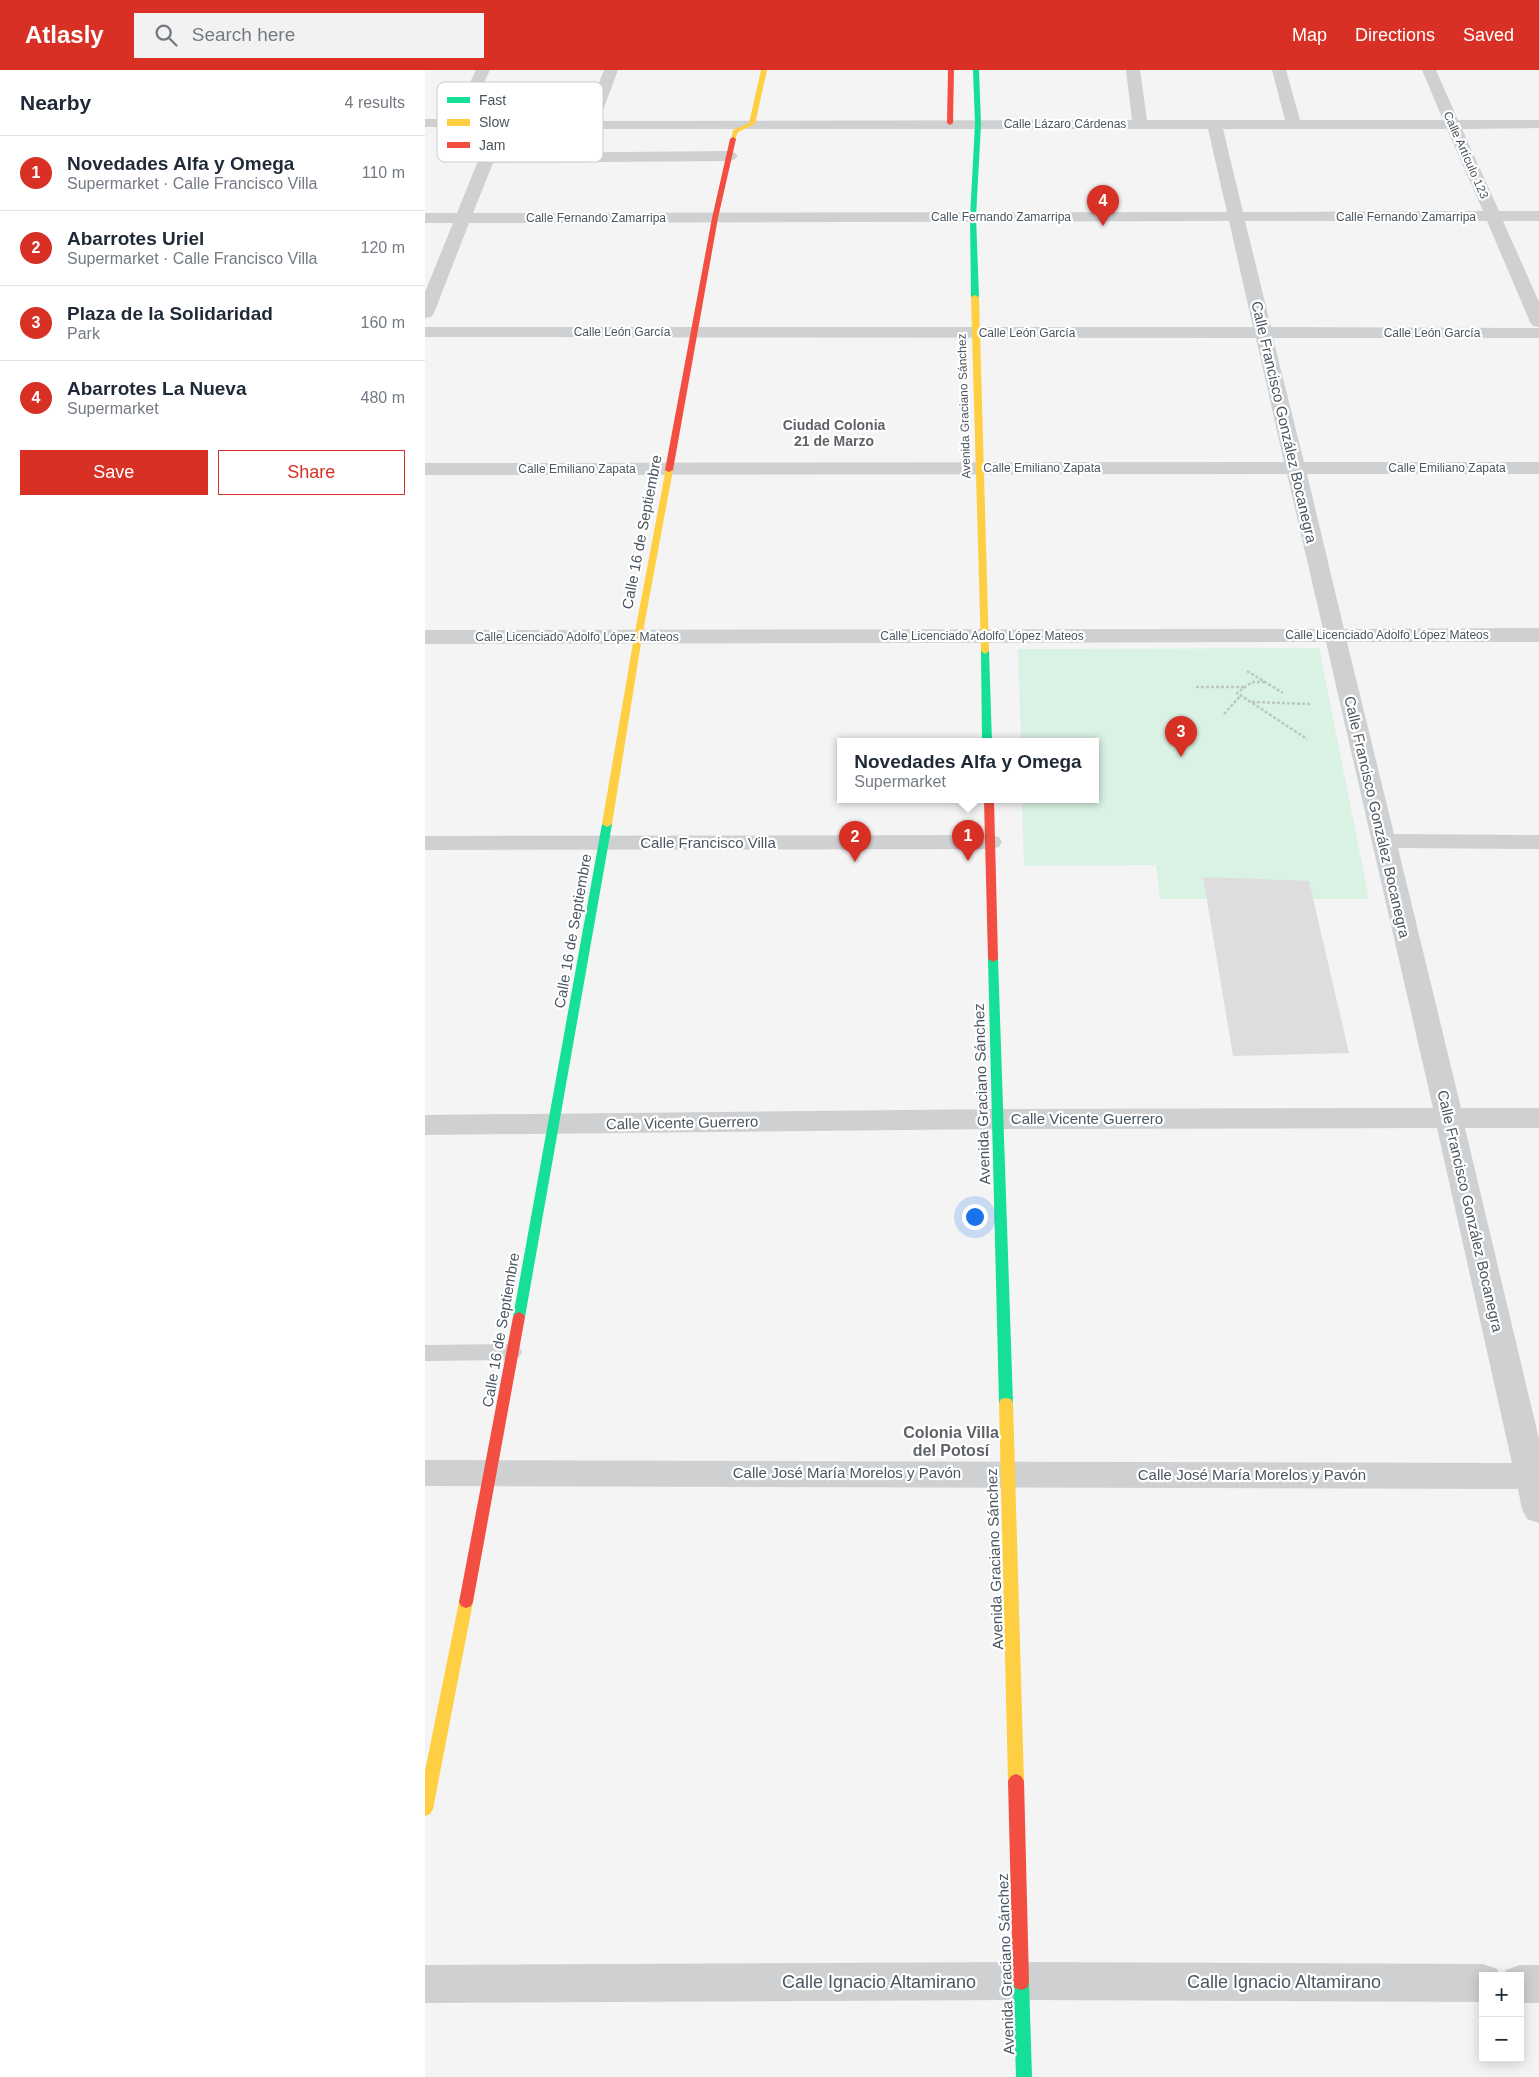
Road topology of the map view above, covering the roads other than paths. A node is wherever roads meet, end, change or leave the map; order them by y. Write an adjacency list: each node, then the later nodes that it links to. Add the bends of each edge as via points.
1 (483, 70): 9 (street)
2 (611, 70): 10 (street)
3 (764, 70): 12 (street)
4 (951, 70): 11 (street)
5 (976, 70): 13 (street, Avenida Graciano Sánchez)
6 (1133, 70): 14 (street)
7 (1279, 70): 16 (street)
8 (1429, 70): 17 (street, Calle Artículo 123)
9 (477, 82)
10 (603, 91)
11 (950, 123): 12 (street, Calle Lázaro Cárdenas); 13 (street, Calle Lázaro Cárdenas)
12 (753, 124): 19 (street, Calle Lázaro Cárdenas); 20 (street, Calle 16 de Septiembre, via 735,131)
13 (978, 124): 14 (street, Calle Lázaro Cárdenas); 25 (street, Avenida Graciano Sánchez)
14 (1140, 124): 15 (street, Calle Lázaro Cárdenas)
15 (1214, 124): 16 (street, Calle Lázaro Cárdenas); 26 (street, Calle Francisco González Bocanegra)
16 (1294, 124): 17 (street, Calle Lázaro Cárdenas)
17 (1452, 124): 18 (street, Calle Lázaro Cárdenas); 23 (street, Calle Artículo 123)
18 (1539, 124)
19 (603, 125)
20 (730, 156): 21 (street); 29 (street, Calle 16 de Septiembre)
21 (603, 157)
22 (485, 162): 28 (street)
23 (1493, 216): 24 (street, Calle Fernando Zamarripa); 26 (street, Calle Fernando Zamarripa); 31 (street, Calle Artículo 123)
24 (1539, 216)
25 (973, 217): 26 (street, Calle Fernando Zamarripa); 29 (street, Calle Fernando Zamarripa); 34 (street, Avenida Graciano Sánchez)
26 (1236, 217): 35 (street, Calle Francisco González Bocanegra)
27 (425, 218): 28 (street, Calle Fernando Zamarripa)
28 (463, 218): 29 (street, Calle Fernando Zamarripa); 30 (street)
29 (715, 218): 33 (street, Calle 16 de Septiembre)
30 (425, 313)
31 (1539, 322)
32 (425, 332): 33 (street, Calle León García)
33 (695, 332): 34 (street, Calle León García); 37 (street, Calle 16 de Septiembre)
34 (976, 332): 35 (street, Calle León García); 38 (street, Avenida Graciano Sánchez)
35 (1263, 333): 36 (street, Calle León García); 39 (street, Calle Francisco González Bocanegra)
36 (1539, 333)
37 (669, 468): 38 (street, Calle Emiliano Zapata); 41 (street, Calle Emiliano Zapata); 46 (street, Calle 16 de Septiembre)
38 (980, 468): 39 (street, Calle Emiliano Zapata); 44 (street, Avenida Graciano Sánchez)
39 (1295, 468): 40 (street, Calle Emiliano Zapata); 42 (street, Calle Francisco González Bocanegra)
40 (1539, 468)
41 (425, 469)
42 (1334, 635): 43 (street, Calle Licenciado Adolfo López Mateos); 44 (street, Calle Licenciado Adolfo López Mateos); 49 (street, Calle Francisco González Bocanegra)
43 (1539, 635)
44 (985, 636): 46 (street, Calle Licenciado Adolfo López Mateos); 47 (street, Avenida Graciano Sánchez)
45 (425, 637): 46 (street, Calle Licenciado Adolfo López Mateos)
46 (637, 637): 53 (street, Calle 16 de Septiembre)
47 (987, 738)
48 (989, 803): 50 (street, Avenida Graciano Sánchez)
49 (1382, 841): 51 (street); 54 (street, Calle Francisco González Bocanegra)
50 (990, 842): 53 (street, Calle Francisco Villa); 56 (street, Avenida Graciano Sánchez)
51 (1539, 842)
52 (425, 843): 53 (street, Calle Francisco Villa)
53 (604, 843): 57 (street, Calle 16 de Septiembre)
54 (1449, 1118): 55 (street, Calle Vicente Guerrero); 56 (street, Calle Vicente Guerrero); 64 (street, Calle Francisco González Bocanegra)
55 (1539, 1118)
56 (998, 1119): 57 (street, Calle Vicente Guerrero); 63 (street, Avenida Graciano Sánchez)
57 (554, 1124): 58 (street, Calle Vicente Guerrero); 59 (street, Calle 16 de Septiembre)
58 (425, 1125)
59 (512, 1352): 60 (lane); 61 (street, Calle 16 de Septiembre)
60 (425, 1353)
61 (491, 1472): 62 (street, Calle José María Morelos y Pavón); 63 (street, Calle José María Morelos y Pavón); 66 (street, Calle 16 de Septiembre)
62 (425, 1473)
63 (1007, 1474): 64 (street, Calle José María Morelos y Pavón); 67 (street, Avenida Graciano Sánchez)
64 (1535, 1476): 65 (street, Calle Francisco González Bocanegra)
65 (1539, 1509)
66 (425, 1809)
67 (1021, 1981): 68 (street, Calle Ignacio Altamirano); 69 (street, Calle Ignacio Altamirano); 72 (street, Avenida Graciano Sánchez)
68 (1479, 1983)
69 (425, 1984)
70 (1524, 1984): 71 (street)
71 (1539, 1984)
72 (1024, 2077)

